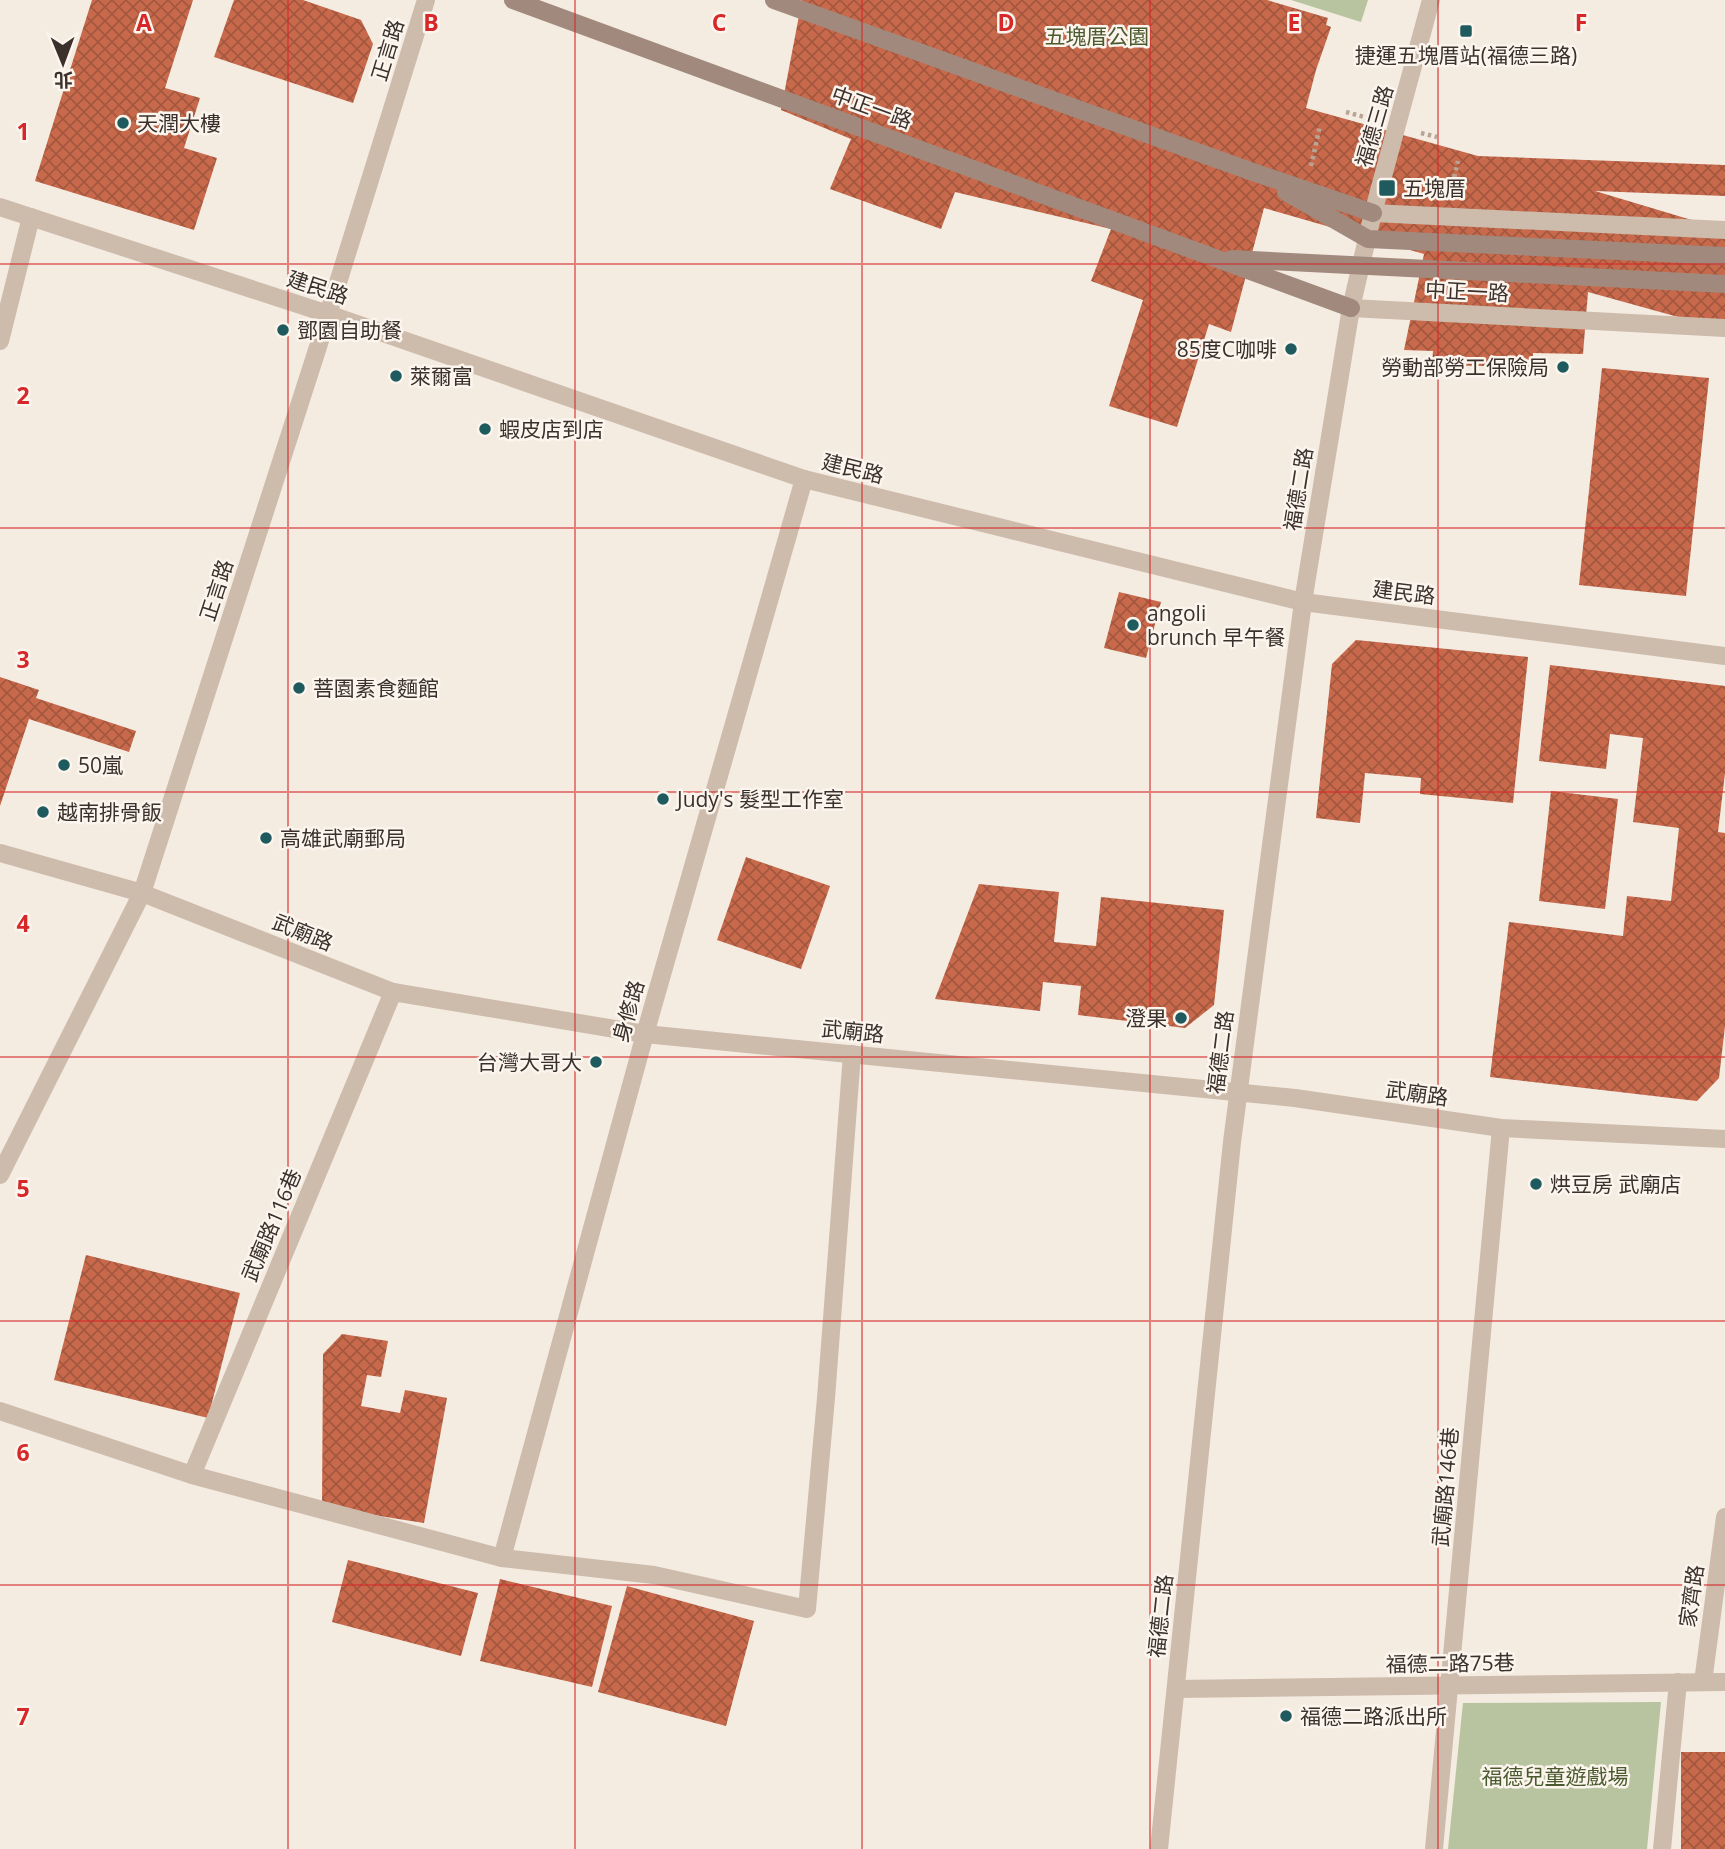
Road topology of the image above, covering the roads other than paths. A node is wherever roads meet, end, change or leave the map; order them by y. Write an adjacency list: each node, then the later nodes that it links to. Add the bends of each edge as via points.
1 (426, 0): 16 (street, 正言路)
2 (513, 0): 12 (street, 中正一路)
3 (774, 0): 5 (street)
4 (1431, 0): 7 (street, 福德三路)
5 (1250, 171): 7 (street); 10 (street)
6 (0, 207): 8 (street, 建民路)
7 (1373, 213): 9 (street); 10 (street, 福德三路)
8 (31, 217): 16 (street, 建民路); 18 (street)
9 (1725, 230)
10 (1368, 239): 11 (street); 13 (street, 福德三路)
11 (1725, 256)
12 (1216, 258): 13 (street, 中正一路); 15 (street, 中正一路)
13 (1361, 265): 14 (street, 中正一路); 15 (street, 福德二路)
14 (1725, 284)
15 (1351, 307): 17 (street, 中正一路); 20 (street, 福德二路)
16 (328, 314): 19 (street, 建民路); 23 (street, 正言路)
17 (1725, 328)
18 (0, 341)
19 (804, 479): 20 (street, 建民路); 25 (street, 身修路)
20 (1303, 601): 21 (street, 建民路); 27 (street, 福德二路)
21 (1725, 656)
22 (0, 853): 23 (street, 武廟路)
23 (142, 893): 24 (street, 武廟路); 30 (street, 正言路)
24 (393, 992): 25 (street, 武廟路); 32 (street, 武廟路116巷)
25 (645, 1034): 26 (street, 武廟路); 34 (street, 身修路)
26 (852, 1054): 27 (street, 武廟路); 34 (street, via 807,1609 654,1575)
27 (1238, 1093): 28 (street, 武廟路); 39 (street, 福德二路)
28 (1501, 1128): 29 (street, 武廟路); 38 (street, 武廟路146巷)
29 (1725, 1139)
30 (0, 1175)
31 (0, 1411): 32 (street)
32 (192, 1475): 34 (street)
33 (1725, 1517): 36 (street, 家齊路)
34 (502, 1558)
35 (1678, 1682): 36 (street, 福德二路75巷); 38 (street, 福德二路75巷); 42 (street)
36 (1703, 1682): 37 (street, 福德二路75巷)
37 (1725, 1682)
38 (1449, 1686): 39 (street, 福德二路75巷); 41 (street, 武廟路146巷)
39 (1176, 1689): 40 (street, 福德二路)
40 (1159, 1849)
41 (1434, 1849)
42 (1662, 1849)

